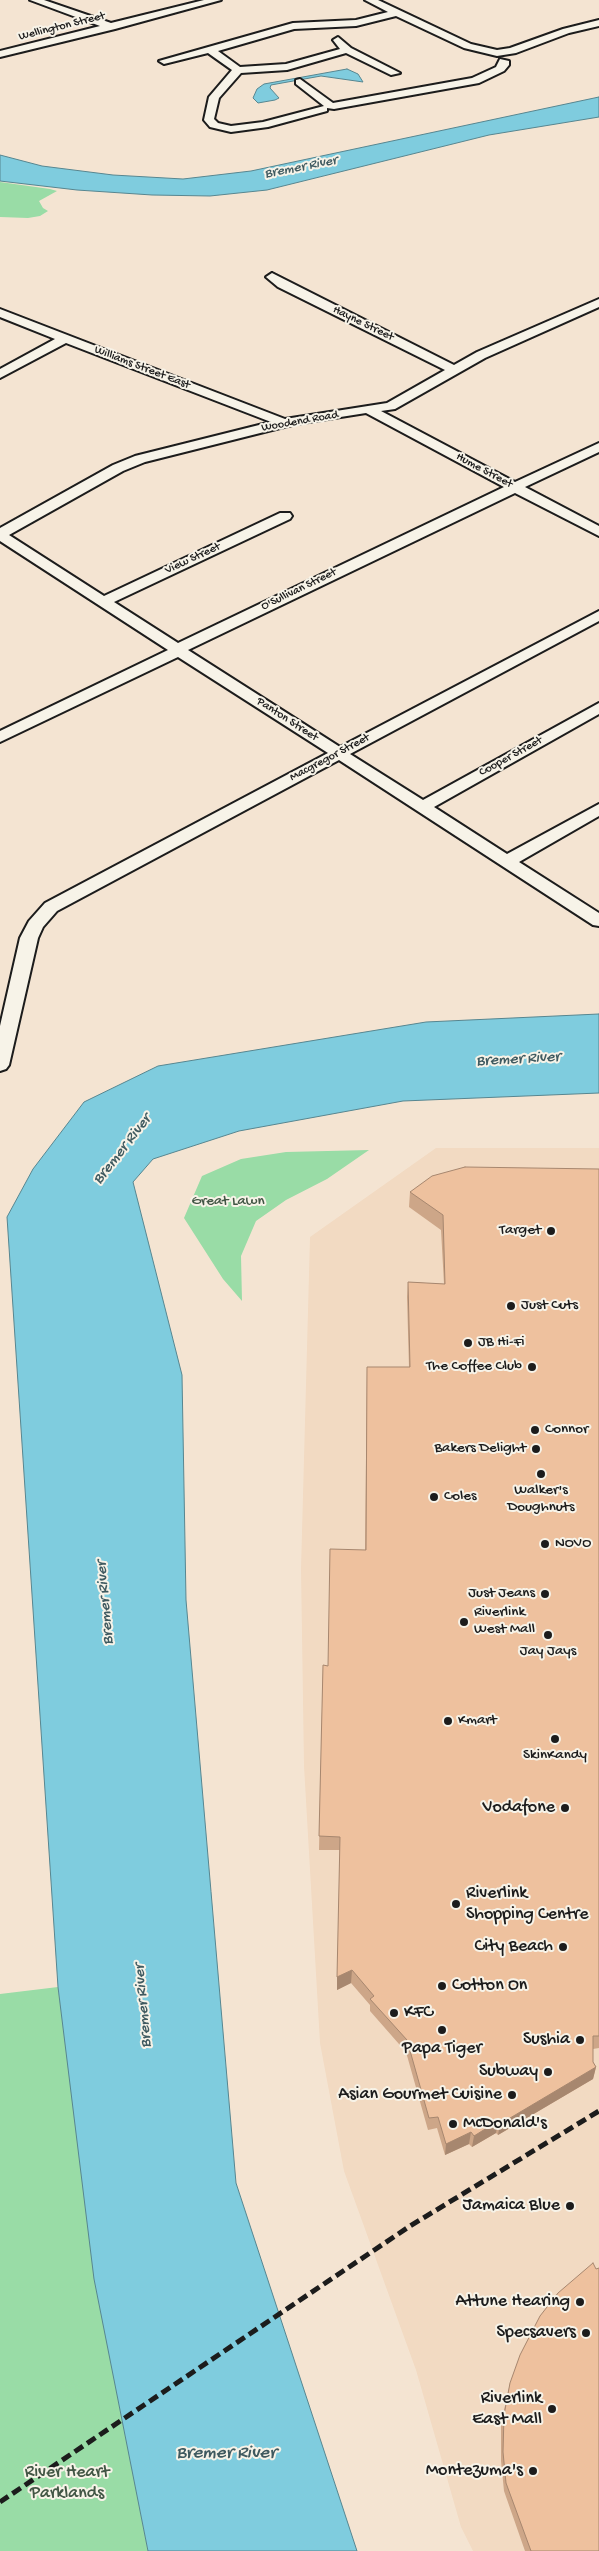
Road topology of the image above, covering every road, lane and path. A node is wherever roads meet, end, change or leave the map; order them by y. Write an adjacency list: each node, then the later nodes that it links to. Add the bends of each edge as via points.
1 (35, 0): 7 (street)
2 (216, 0): 7 (street, Wellington Street)
3 (370, 0): 4 (street)
4 (397, 13): 6 (street, via 356,24); 11 (street, via 468,46)
5 (599, 23): 11 (street, via 566,30)
6 (330, 24): 8 (street, via 293,26); 9 (street, via 330,32)
7 (112, 27): 10 (street, Wellington Street)
8 (209, 49): 12 (street); 13 (street)
9 (347, 50): 13 (street, via 287,67); 14 (street)
10 (0, 54)
11 (501, 56): 16 (street, via 504,65 500,69 469,82)
12 (164, 61)
13 (238, 70): 16 (street, via 214,96 209,120 214,125 231,129 264,126)
14 (395, 73)
15 (300, 82): 16 (street)
16 (328, 107)
17 (272, 277): 21 (street, Hayne Street)
18 (599, 303): 21 (street, Woodend Road, via 481,355)
19 (0, 313): 20 (street, Williams Street East)
20 (65, 338): 22 (street); 24 (street, Williams Street East)
21 (455, 370): 23 (street, Woodend Road, via 408,398)
22 (0, 374)
23 (369, 410): 24 (street, Woodend Road); 26 (street, Hume Street)
24 (284, 423): 29 (street, Woodend Road, via 140,458)
25 (599, 447): 26 (street, O'Sullivan Street)
26 (513, 487): 28 (street, Hume Street); 32 (street, O'Sullivan Street)
27 (285, 516): 30 (street, View Street)
28 (599, 532)
29 (0, 534): 30 (street, Panton Street)
30 (102, 602): 32 (street, Panton Street)
31 (599, 615): 35 (street, Macgregor Street)
32 (178, 650): 34 (street, O'Sullivan Street); 35 (street, Panton Street)
33 (599, 708): 36 (street, Cooper Street)
34 (0, 737)
35 (339, 753): 36 (street, Panton Street); 40 (street, Macgregor Street, via 60,901 41,917 29,938)
36 (423, 806): 38 (street, Panton Street)
37 (599, 809): 38 (street)
38 (508, 861): 39 (street, Panton Street)
39 (599, 921)
40 (0, 1065)

